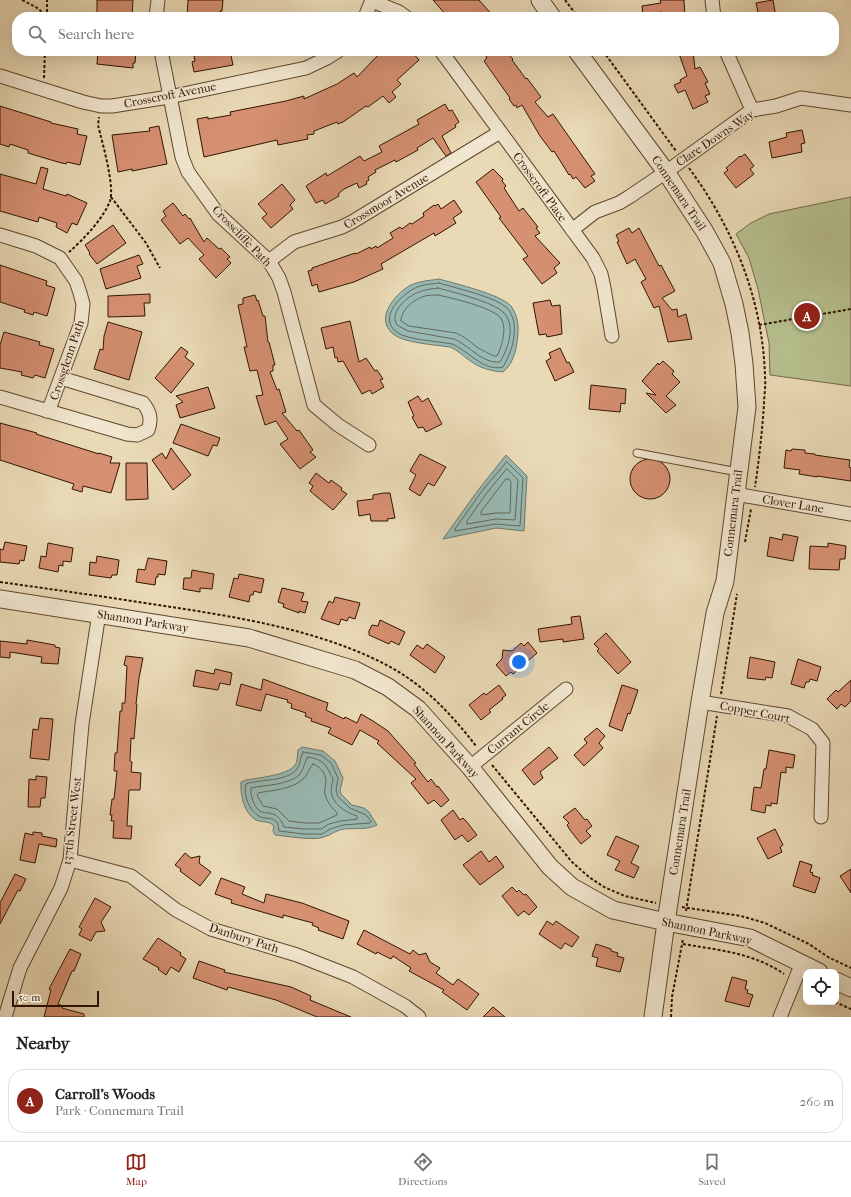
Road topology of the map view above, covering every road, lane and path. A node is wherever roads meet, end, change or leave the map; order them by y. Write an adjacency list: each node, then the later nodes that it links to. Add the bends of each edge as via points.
1 (22, 0): 8 (path)
2 (47, 0): 9 (path)
3 (158, 0): 10 (street)
4 (373, 0): 11 (street); 12 (street)
5 (540, 0): 13 (street)
6 (565, 0): 14 (path)
7 (712, 0): 15 (street)
8 (43, 12)
9 (46, 12)
10 (157, 12)
11 (367, 12)
12 (399, 12)
13 (548, 12)
14 (574, 12)
15 (713, 12)
16 (45, 56): 24 (path)
17 (162, 56): 25 (street, Crosscliffe Path)
18 (330, 56): 25 (street, Crosscroft Avenue, via 306,68)
19 (445, 56): 29 (street, Crosscroft Place)
20 (581, 56): 31 (street, Connemara Trail)
21 (607, 56): 30 (path)
22 (728, 56): 28 (street)
23 (0, 76): 26 (street, Crosscroft Avenue)
24 (44, 80)
25 (169, 97): 26 (street, Crosscroft Avenue, via 112,106); 36 (street, Crosscliffe Path, via 182,157 188,172 218,214)
26 (99, 105): 32 (path, via 98,125 110,178)
27 (851, 105): 28 (street, Clare Downs Way, via 800,98)
28 (752, 110): 30 (street, Clare Downs Way)
29 (500, 132): 33 (street, Crosscroft Place); 36 (street, Crossmoor Avenue, via 347,224 294,242)
30 (683, 160): 31 (street, Clare Downs Way); 39 (path, via 713,203 734,243 754,299)
31 (666, 172): 33 (street, Clare Downs Way, via 619,203 596,212); 46 (street, Connemara Trail, via 722,263 734,304 743,356 747,407)
32 (110, 196): 35 (path, via 97,222); 37 (path, via 146,242)
33 (572, 230): 40 (street, Crosscroft Place, via 593,258 601,274)
34 (0, 235): 35 (street, Crossglenn Path, via 36,246)
35 (61, 259): 41 (street, Crossglenn Path, via 76,281 83,304 81,323)
36 (269, 261): 44 (street, Crosscliffe Path, via 284,292 314,405 338,425)
37 (160, 268)
38 (851, 309): 39 (path)
39 (759, 325): 48 (path, via 765,378)
40 (612, 336)
41 (61, 378): 43 (street, Crossglenn Path); 43 (street, via 143,403 150,412 151,422 148,430 137,435 127,434)
42 (0, 397): 43 (street)
43 (47, 411)
44 (370, 445)
45 (637, 454): 46 (lane)
46 (738, 472): 47 (street, Connemara Trail)
47 (735, 494): 48 (street, Clover Lane); 56 (street, Connemara Trail, via 725,581 715,614)
48 (753, 498): 49 (street, Clover Lane); 50 (path)
49 (851, 514)
50 (745, 543)
51 (0, 582): 58 (path, via 230,616 285,628 337,644 387,665 416,684 462,727)
52 (738, 588): 57 (path)
53 (0, 598): 54 (street, Shannon Parkway)
54 (98, 613): 59 (street, Shannon Parkway, via 249,638 355,670 388,687 418,709); 61 (street, 137th Street West, via 82,724)
55 (566, 689): 58 (street, Currant Circle)
56 (700, 702): 57 (street, Copper Court); 62 (street, Connemara Trail)
57 (719, 705): 60 (street, Copper Court, via 788,716 812,729 823,743); 63 (path)
58 (484, 755): 59 (street, Currant Circle); 62 (path, via 559,847 589,877 625,896)
59 (470, 767): 64 (street, Shannon Parkway, via 550,867 572,887 612,910)
60 (821, 817)
61 (70, 860): 75 (street, 137th Street West, via 61,888 20,968); 76 (street, Danbury Path, via 131,876 176,910 211,929 297,955 353,977 405,1006)
62 (669, 905): 63 (path); 64 (street, Connemara Trail)
63 (687, 908): 65 (path); 68 (path, via 741,916 765,923)
64 (666, 922): 65 (street, Shannon Parkway); 77 (street, Connemara Trail)
65 (684, 926): 66 (path); 67 (street, Shannon Parkway, via 750,938)
66 (683, 944): 70 (path, via 742,954 764,962); 78 (path, via 672,997)
67 (802, 963): 69 (street, Shannon Parkway); 70 (street)
68 (851, 968)
69 (813, 969)
70 (795, 982): 79 (street)
71 (839, 982): 72 (street)
72 (851, 988)
73 (839, 1004): 74 (path)
74 (851, 1009)
75 (5, 1017)
76 (419, 1017)
77 (653, 1017)
78 (671, 1017)
79 (780, 1017)

